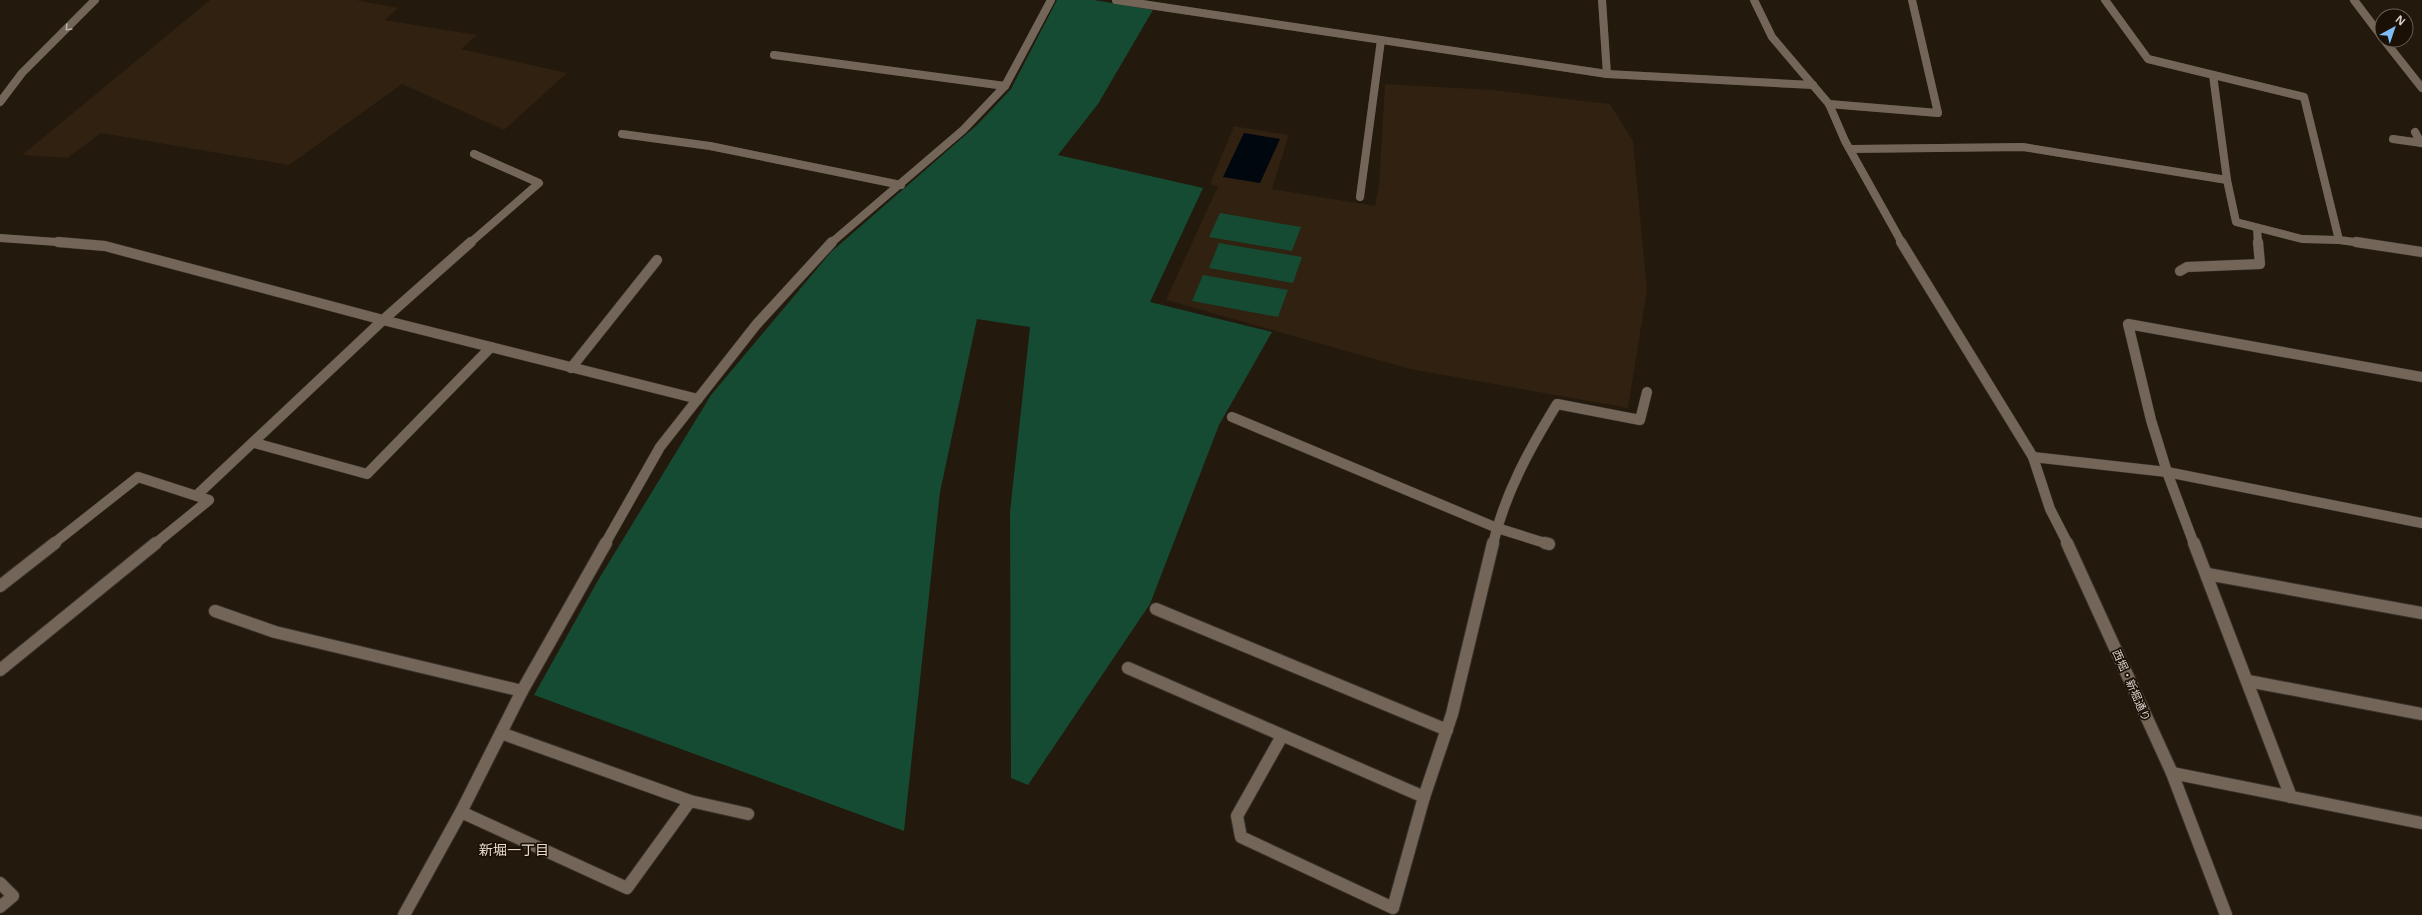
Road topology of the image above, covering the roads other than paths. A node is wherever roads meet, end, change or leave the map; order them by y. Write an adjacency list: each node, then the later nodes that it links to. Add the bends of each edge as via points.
1 (95, 0): 20 (street, one-way to 20, via 22,73)
2 (1051, 0): 18 (street)
3 (1116, 0): 10 (street)
4 (1172, 0): 10 (street)
5 (1602, 0): 15 (street)
6 (1754, 0): 17 (street, 西堀・新堀通り, via 1772,37)
7 (1912, 0): 21 (street, via 1938,113)
8 (2105, 0): 16 (street, via 2148,59)
9 (2354, 0): 11 (street)
10 (1167, 8): 12 (street)
11 (2374, 26)
12 (1381, 40): 15 (street); 30 (street)
13 (2390, 48): 19 (street)
14 (774, 55): 18 (street)
15 (1607, 74): 17 (street)
16 (2214, 75): 28 (street); 33 (street, via 2304,97)
17 (1813, 85): 21 (street, 西堀・新堀通り)
18 (1005, 86): 29 (street, via 963,130)
19 (2422, 88)
20 (0, 102)
21 (1829, 104): 26 (street, 西堀・新堀通り)
22 (2415, 132): 25 (street)
23 (622, 134): 29 (street, via 710,146)
24 (2393, 138): 25 (street)
25 (2421, 143)
26 (1851, 150): 28 (street, via 2023,147); 45 (street, 西堀・新堀通り, via 1910,258)
27 (474, 154): 37 (street, via 539,183)
28 (2227, 180): 31 (street, via 2236,222)
29 (901, 185): 42 (street, via 827,247 756,325)
30 (1360, 197)
31 (2257, 228): 33 (street, via 2302,239); 36 (street, via 2260,264 2187,268)
32 (0, 238): 37 (street, via 105,246)
33 (2339, 240): 34 (street)
34 (2422, 252)
35 (657, 260): 39 (street)
36 (2180, 271)
37 (383, 320): 38 (street); 44 (street)
38 (491, 348): 39 (street); 44 (street, via 367,474)
39 (571, 368): 42 (street)
40 (2422, 377): 46 (street, via 2128,324 2151,420)
41 (1647, 392): 49 (street, via 1640,420 1557,404 1523,461)
42 (698, 399): 59 (street, via 660,447)
43 (1232, 417): 49 (street)
44 (255, 443): 47 (street)
45 (2033, 457): 46 (street); 64 (street, 西堀・新堀通り, via 2050,509 2083,573)
46 (2167, 472): 48 (street); 51 (street)
47 (197, 495): 52 (street, via 138,477); 57 (street, via 209,500)
48 (2422, 523)
49 (1497, 528): 50 (street); 61 (street)
50 (1549, 544)
51 (2207, 574): 55 (street); 58 (street)
52 (1, 583)
53 (1156, 609): 61 (street)
54 (215, 611): 59 (street, via 275,632)
55 (2422, 613)
56 (1128, 668): 63 (street)
57 (0, 670)
58 (2248, 681): 60 (street); 66 (street)
59 (522, 691): 62 (street)
60 (2422, 714)
61 (1447, 730): 65 (street)
62 (501, 733): 67 (street); 68 (street)
63 (1282, 736): 65 (street); 65 (street, via 1237,816 1241,838 1393,908)
64 (2172, 773): 66 (street); 74 (street, 西堀・新堀通り)
65 (1424, 797)
66 (2291, 797): 70 (street)
67 (690, 801): 68 (street, via 627,888); 69 (street)
68 (460, 812): 73 (street)
69 (748, 814)
70 (2422, 822)
71 (0, 883): 72 (street, via 12,896)
72 (0, 907)
73 (404, 915)
74 (2226, 915)

